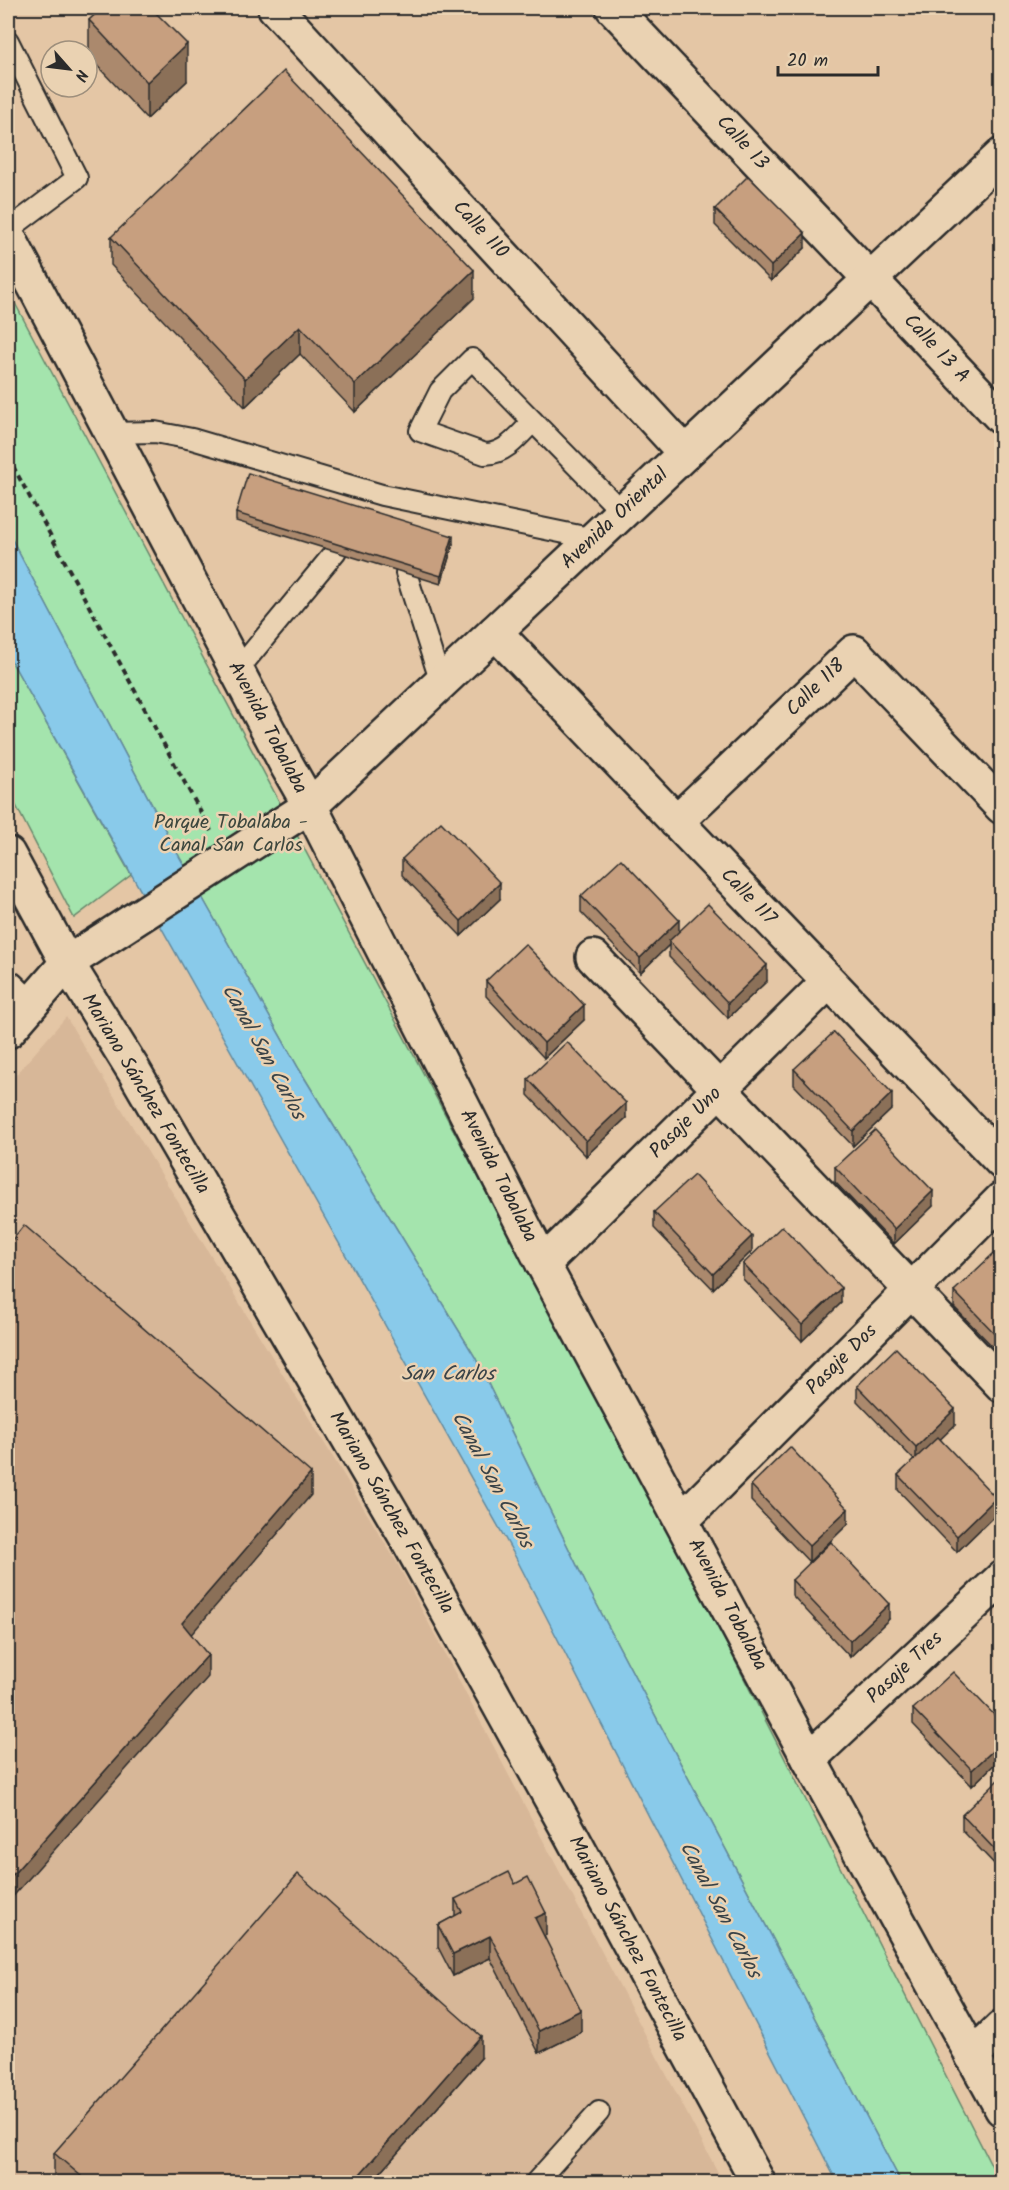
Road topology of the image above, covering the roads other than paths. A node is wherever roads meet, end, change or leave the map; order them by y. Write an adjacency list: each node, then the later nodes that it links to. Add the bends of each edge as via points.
1 (275, 8): 11 (street, Calle 110)
2 (613, 8): 7 (street, Calle 13)
3 (8, 42): 5 (lane, via 78,178)
4 (1002, 155): 7 (street, Avenida Oriental)
5 (8, 230)
6 (8, 236): 10 (street, Avenida Tobalaba)
7 (870, 279): 8 (street, Calle 13 A); 11 (street, Avenida Oriental)
8 (1002, 418)
9 (533, 421): 9 (lane, via 472,359 440,391 420,431 494,454); 12 (lane)
10 (110, 433): 13 (lane, via 155,432 192,439 380,507); 17 (street, Avenida Tobalaba)
11 (685, 453): 12 (street, Avenida Oriental)
12 (622, 512): 13 (street, Avenida Oriental)
13 (594, 539): 16 (street, Avenida Oriental)
14 (336, 551): 17 (lane)
15 (406, 573): 18 (lane)
16 (495, 632): 18 (street, Avenida Oriental); 21 (street, Calle 117)
17 (237, 671): 19 (street, Avenida Tobalaba)
18 (441, 683): 19 (street, Avenida Oriental)
19 (310, 806): 24 (street, Avenida Oriental); 30 (street, Avenida Tobalaba)
20 (1002, 807): 21 (street, Calle 118, via 854,652)
21 (676, 822): 25 (street, Calle 117)
22 (8, 854): 24 (street, Mariano Sánchez Fontecilla)
23 (593, 957): 27 (street)
24 (67, 963): 26 (street, Avenida Oriental); 41 (street, Mariano Sánchez Fontecilla, via 409,1542)
25 (829, 981): 27 (street, Pasaje Uno); 28 (street, Calle 117)
26 (14, 1008)
27 (720, 1089): 30 (street, Pasaje Uno); 31 (street)
28 (1002, 1162)
29 (1002, 1198): 31 (street, Pasaje Dos)
30 (543, 1264): 33 (street, Avenida Tobalaba)
31 (912, 1290): 32 (street); 33 (street, Pasaje Dos)
32 (1002, 1385)
33 (681, 1520): 35 (street, Avenida Tobalaba)
34 (1002, 1578): 35 (street, Pasaje Tres)
35 (809, 1759): 37 (street, Avenida Tobalaba)
36 (1002, 2027): 37 (street)
37 (972, 2056): 38 (street, Avenida Tobalaba)
38 (1002, 2109)
39 (599, 2112): 40 (lane)
40 (536, 2182)
41 (758, 2182)

